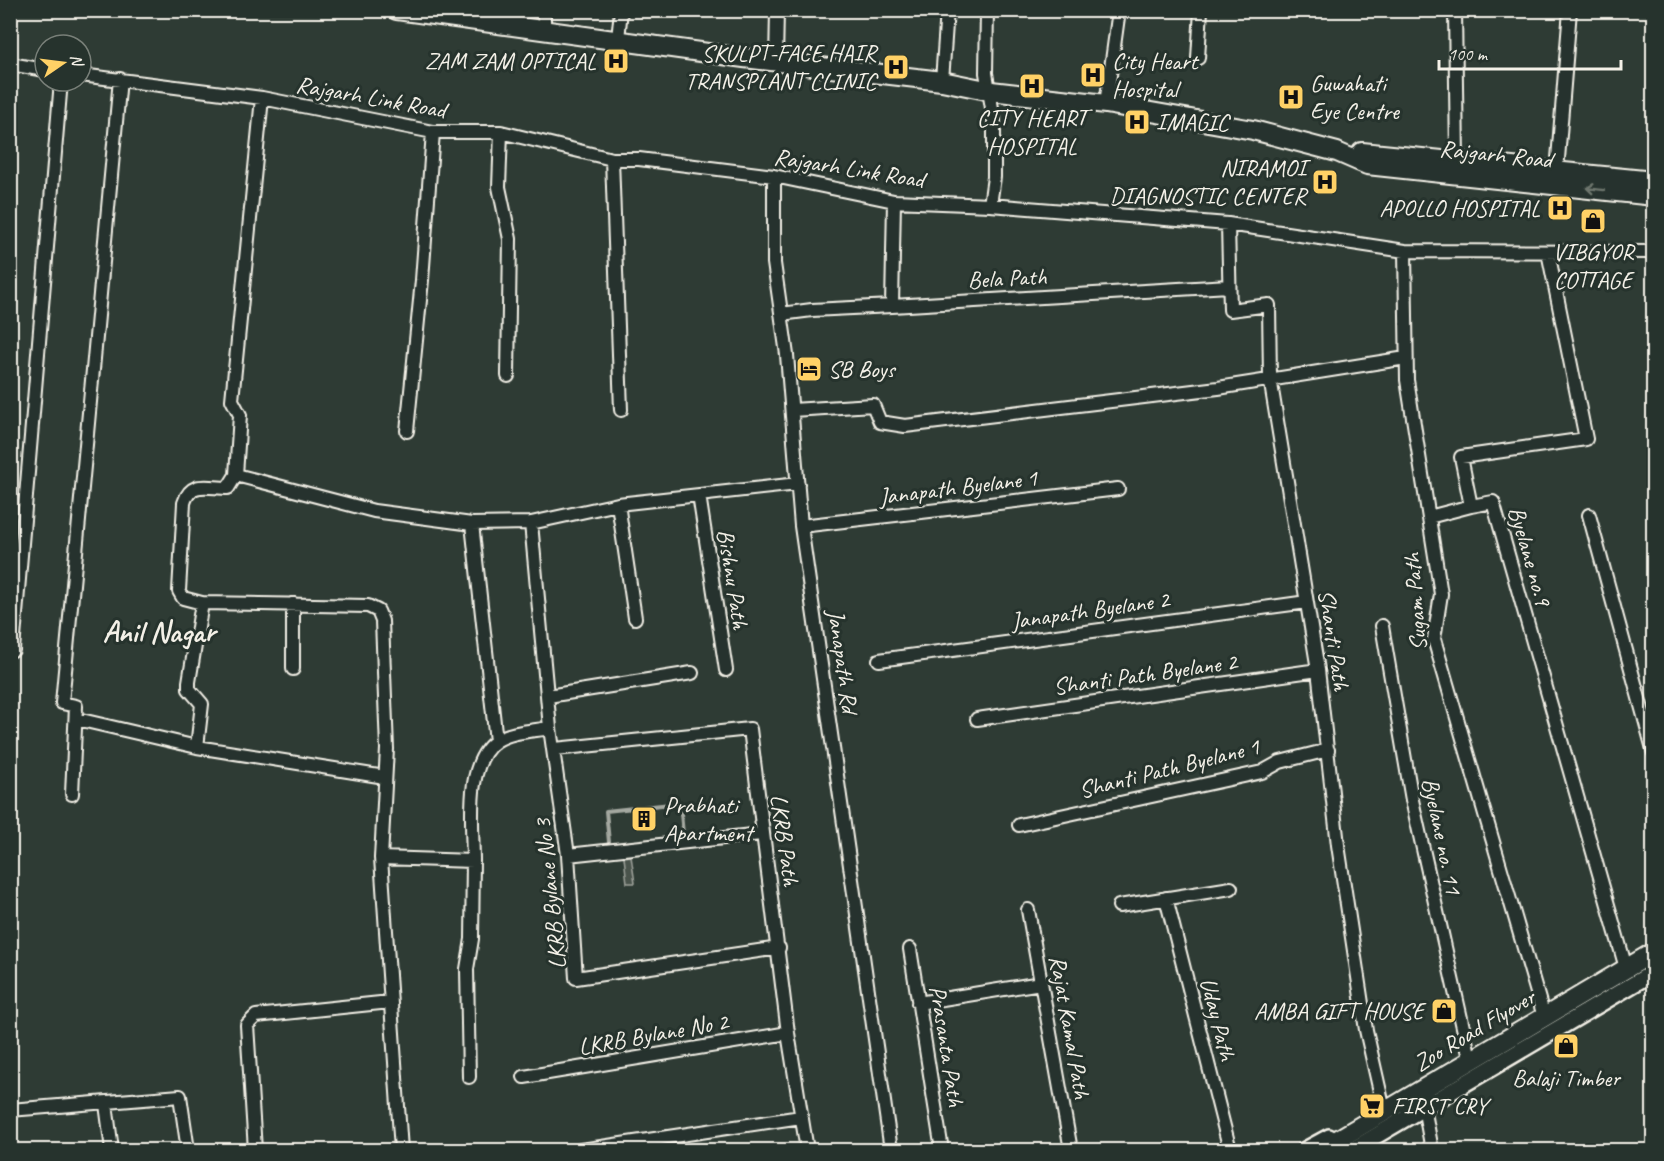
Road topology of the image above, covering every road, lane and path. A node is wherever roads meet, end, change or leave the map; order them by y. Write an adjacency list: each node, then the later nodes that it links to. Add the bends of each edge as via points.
1 (397, 10): 10 (main road, Rajgarh Road)
2 (621, 10): 12 (street)
3 (777, 10): 14 (street)
4 (947, 10): 19 (street)
5 (987, 10): 20 (street, via 986,73)
6 (1119, 10): 23 (street)
7 (1201, 10): 13 (street)
8 (1455, 10): 28 (street)
9 (1570, 10): 29 (street)
10 (447, 13): 11 (main road, Rajgarh Road)
11 (544, 19): 12 (main road, Rajgarh Road)
12 (618, 39): 14 (main road, Rajgarh Road)
13 (1198, 58)
14 (776, 62): 19 (main road, Rajgarh Road)
15 (10, 64): 16 (street)
16 (33, 68)
17 (93, 76): 18 (street, Rajgarh Link Road)
18 (120, 79): 22 (street, Rajgarh Link Road); 71 (street, via 62,703 76,706)
19 (942, 81): 20 (main road, Rajgarh Road)
20 (991, 91): 23 (main road, Rajgarh Road); 34 (street, via 994,151)
21 (60, 93): 64 (street)
22 (262, 98): 24 (street, Rajgarh Link Road); 48 (street, via 231,400 240,415)
23 (1106, 104): 26 (main road, Rajgarh Road, via 1252,130)
24 (433, 132): 25 (street, Rajgarh Link Road); 47 (street)
25 (501, 132): 27 (street, Rajgarh Link Road); 43 (street, via 499,187 510,239)
26 (1337, 152): 28 (main road, Rajgarh Road); 32 (main road, Rajgarh Road, one-way to 26, via 1366,165)
27 (612, 159): 30 (street, Rajgarh Link Road); 45 (street)
28 (1457, 160): 29 (main road, Rajgarh Road)
29 (1555, 169): 31 (main road, Rajgarh Road)
30 (774, 176): 33 (street, Rajgarh Link Road); 41 (street, Janapath Rd, via 774,263)
31 (1653, 181)
32 (1653, 196)
33 (894, 201): 34 (street, Rajgarh Link Road); 40 (street)
34 (990, 205): 35 (street, Rajgarh Link Road)
35 (1228, 224): 36 (street, Rajgarh Link Road); 39 (street, Shanti Path)
36 (1405, 250): 37 (street, Rajgarh Link Road); 42 (street, Sugam Path)
37 (1548, 252): 38 (street, Rajgarh Link Road); 53 (street, Byelane no.9, via 1586,439 1461,457)
38 (1653, 252)
39 (1229, 286): 40 (street, Bela Path); 44 (street, Shanti Path, via 1230,310 1269,305)
40 (892, 306): 41 (street, Bela Path)
41 (781, 314): 46 (street, Janapath Rd)
42 (1406, 358): 44 (street); 55 (street, Sugam Path)
43 (508, 376)
44 (1270, 378): 46 (street, via 1218,388 905,426 880,422 873,405); 59 (street, Shanti Path)
45 (621, 410)
46 (792, 410): 49 (street, Janapath Rd)
47 (406, 431)
48 (236, 475): 57 (street, via 374,511); 60 (street, via 228,488 194,487 184,503 179,591 183,598)
49 (798, 484): 51 (street); 58 (street, Janapath Rd)
50 (1118, 489): 58 (street, Janapath Byelane 1)
51 (699, 495): 52 (street); 67 (street, Bishnu Path)
52 (618, 504): 56 (street); 62 (street)
53 (1471, 506): 55 (street); 94 (street, Byelane no.9, via 1493,502)
54 (1589, 515): 78 (street)
55 (1429, 518): 100 (street, Sugam Path, via 1441,594 1434,639)
56 (531, 523): 57 (street); 70 (street, LKRB Bylane No 3)
57 (472, 524): 74 (street)
58 (801, 526): 117 (street, Janapath Rd)
59 (1307, 602): 65 (street, Janapath Byelane 2); 68 (street, Shanti Path)
60 (202, 603): 61 (street); 75 (street, via 189,682 189,689 202,704)
61 (293, 604): 66 (street); 79 (street, via 368,606 378,611 382,621)
62 (635, 618)
63 (1382, 626): 102 (street, Byelane no. 11, via 1412,800)
64 (13, 650)
65 (879, 660)
66 (294, 669)
67 (726, 670)
68 (1318, 670): 72 (street, Shanti Path Byelane 2); 77 (street, Shanti Path)
69 (692, 673): 70 (street)
70 (548, 696): 73 (street, LKRB Bylane No 3)
71 (77, 719): 75 (street); 80 (street)
72 (977, 719)
73 (550, 728): 74 (street); 76 (street, LKRB Bylane No 3)
74 (496, 741): 85 (street, via 478,764 474,779)
75 (197, 747): 79 (street)
76 (555, 749): 82 (street, LKRB Path, via 750,729); 83 (street, LKRB Bylane No 3)
77 (1328, 750): 81 (street, Shanti Path Byelane 1, via 1280,762 1262,772); 106 (street, Shanti Path, via 1366,1030)
78 (1653, 753)
79 (385, 777): 84 (street)
80 (72, 794)
81 (1020, 825)
82 (761, 834): 83 (street); 91 (street, LKRB Path)
83 (568, 855): 91 (street, LKRB Bylane No 3, via 576,978)
84 (381, 858): 85 (street); 98 (street)
85 (473, 861): 103 (street, via 472,939 467,969)
86 (1231, 888): 87 (street)
87 (1166, 898): 88 (street); 120 (street, Uday Path)
88 (1119, 906)
89 (1028, 910): 97 (street, Rajat Kamal Path)
90 (1653, 943): 94 (street)
91 (779, 948): 101 (street, LKRB Path)
92 (909, 949): 99 (street, Prasanta Path)
93 (1653, 952): 122 (main road, Zoo Road Flyover)
94 (1624, 961): 100 (street)
95 (1653, 962): 123 (main road, Zoo Road Flyover)
96 (1653, 972): 107 (street)
97 (1041, 983): 99 (street); 119 (street, Rajat Kamal Path)
98 (390, 1002): 113 (street, via 256,1016 251,1020 247,1025); 114 (street)
99 (918, 1004): 118 (street, Prasanta Path)
100 (1542, 1010): 102 (street)
101 (788, 1033): 104 (street, LKRB Bylane No 2); 109 (street, LKRB Path)
102 (1469, 1054): 106 (street)
103 (469, 1077)
104 (524, 1077)
105 (106, 1104): 108 (street); 111 (street); 112 (street, via 180,1096)
106 (1383, 1106): 121 (street)
107 (1424, 1107): 110 (street); 125 (street)
108 (10, 1110)
109 (801, 1117): 115 (street); 116 (street, LKRB Path)
110 (1371, 1145): 124 (street)
111 (112, 1150)
112 (188, 1150)
113 (255, 1150)
114 (401, 1150)
115 (581, 1150)
116 (807, 1150)
117 (891, 1150)
118 (942, 1150)
119 (1071, 1150)
120 (1230, 1150)
121 (1305, 1150)
122 (1320, 1150)
123 (1338, 1150)
124 (1352, 1150)
125 (1432, 1150)

